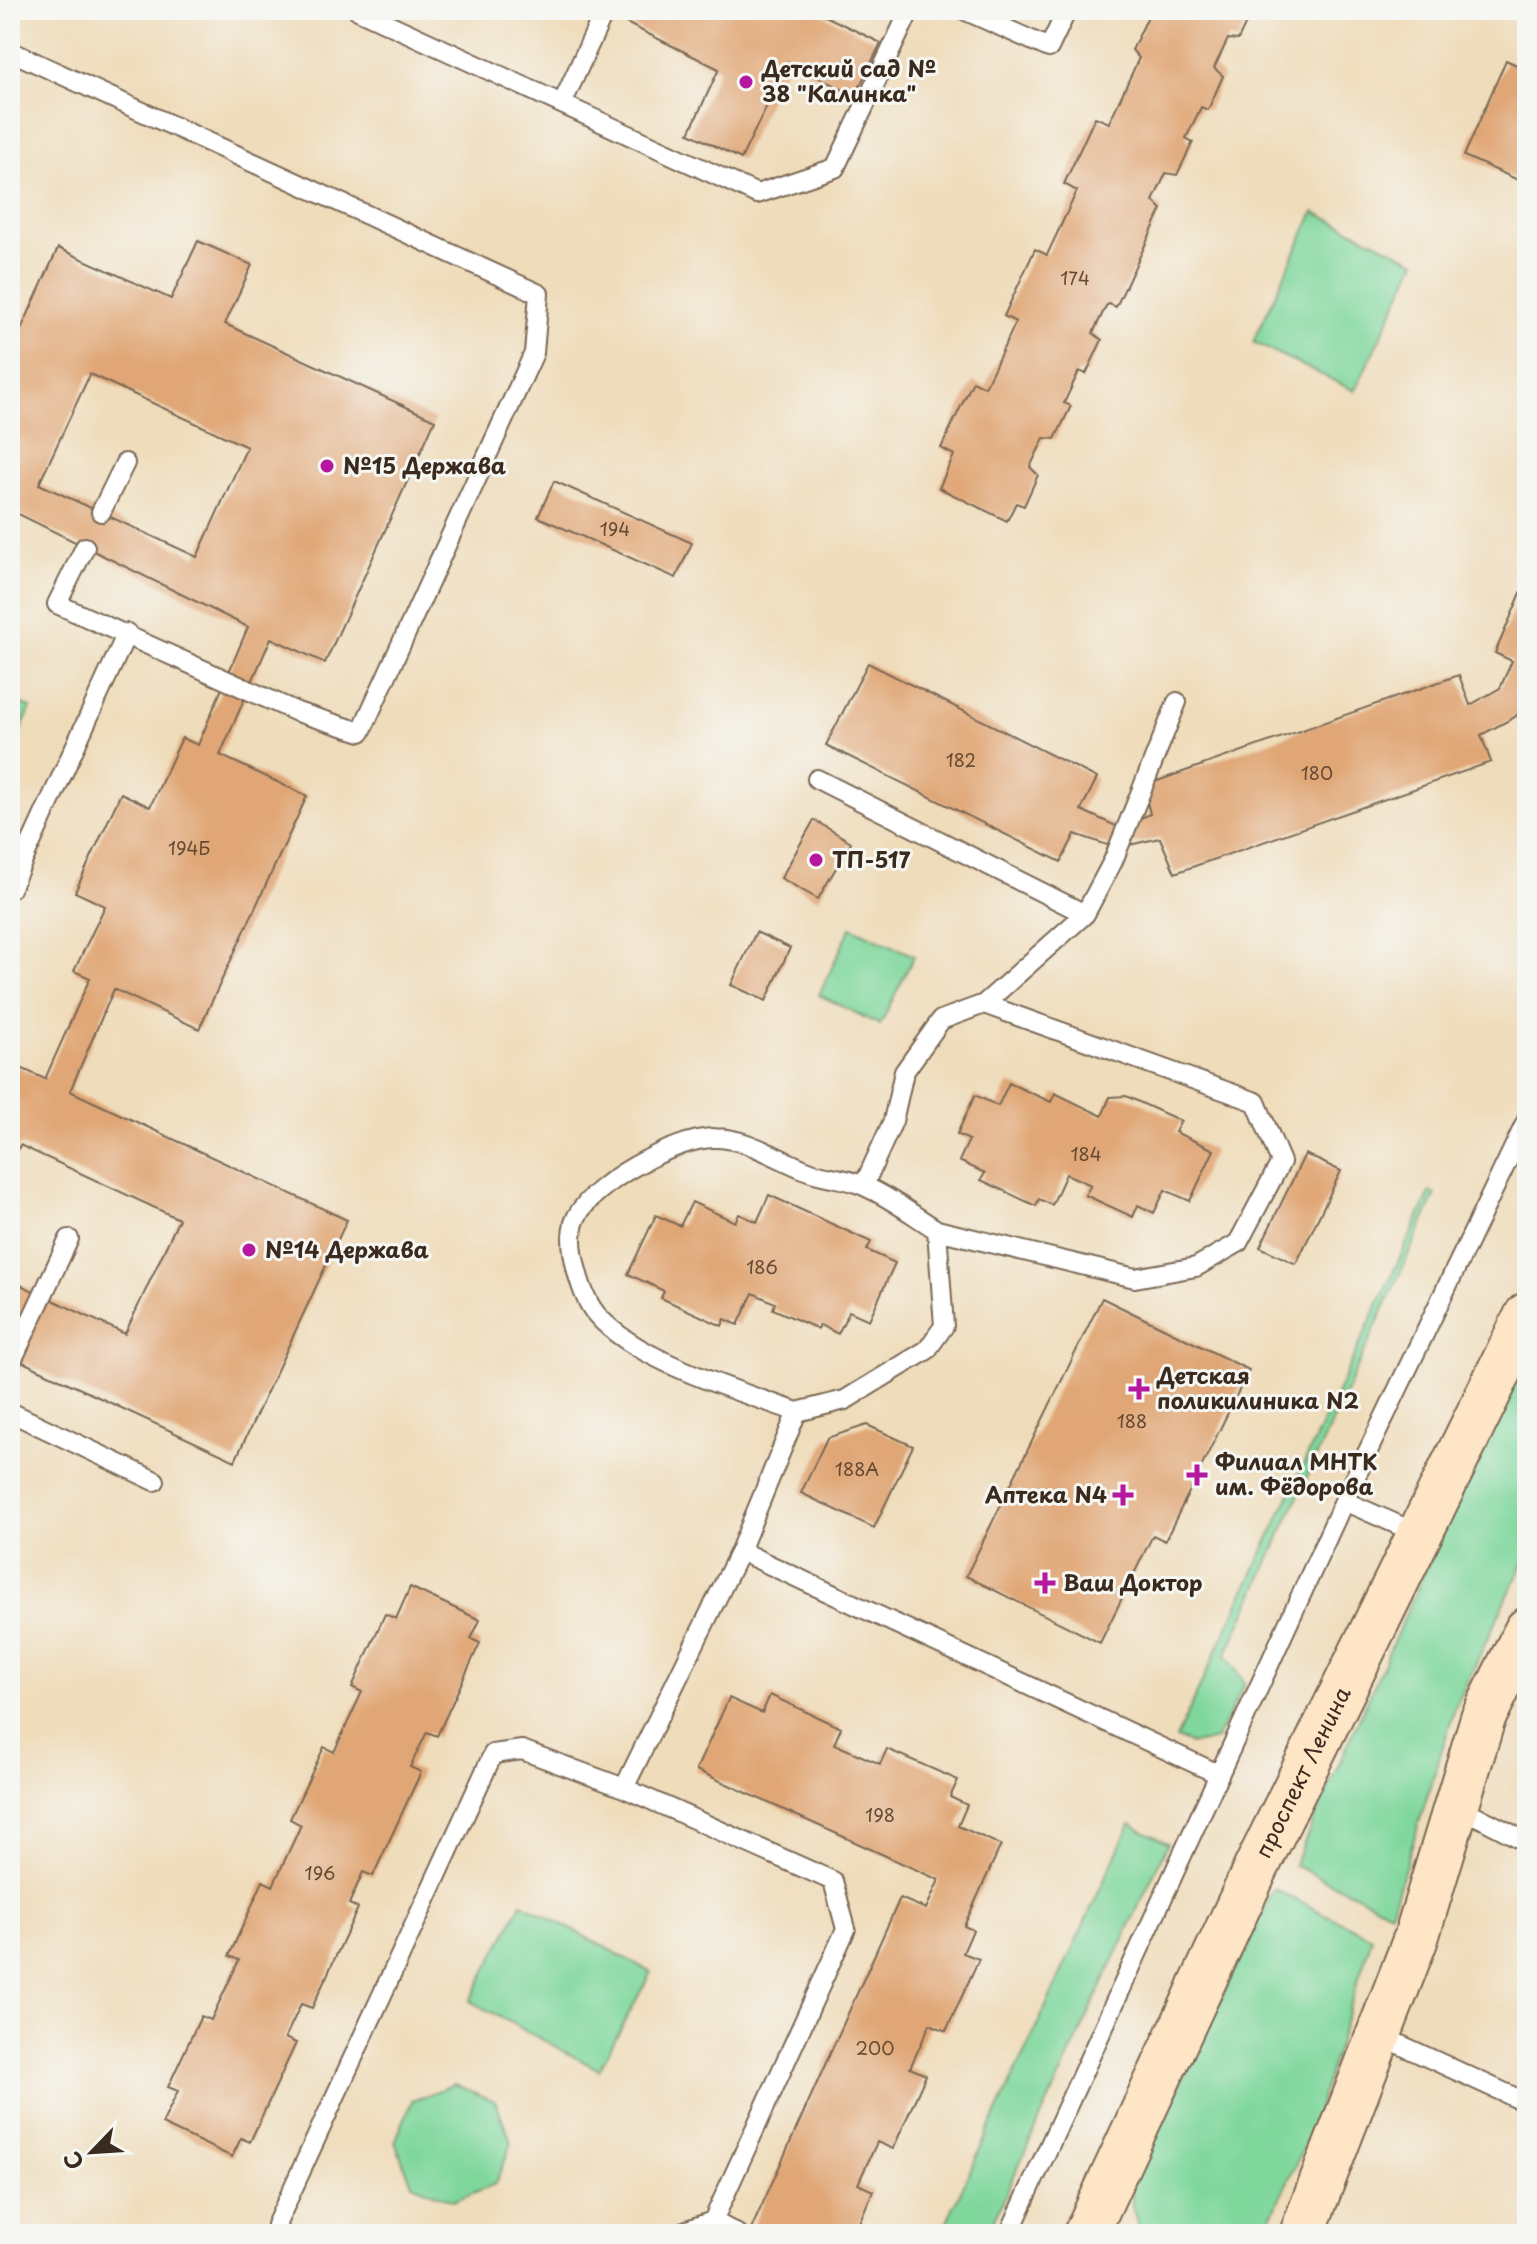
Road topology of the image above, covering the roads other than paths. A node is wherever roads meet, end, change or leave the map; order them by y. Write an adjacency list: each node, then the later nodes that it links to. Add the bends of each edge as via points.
1 (358, 10): 7 (lane)
2 (605, 10): 7 (lane)
3 (910, 10): 7 (lane, via 835,168 757,194)
4 (964, 10): 5 (lane, via 1049,48)
5 (1067, 10)
6 (10, 51): 11 (lane, via 539,294 534,353 361,732 297,712)
7 (562, 104)
8 (125, 463): 9 (lane)
9 (101, 512)
10 (85, 547): 11 (lane, via 57,604)
11 (127, 633): 14 (lane)
12 (1177, 702): 15 (lane, via 1113,861)
13 (817, 779): 15 (lane)
14 (10, 889)
15 (1085, 914): 16 (lane)
16 (984, 1004): 18 (lane, via 941,1020 904,1072 893,1121); 19 (lane, via 1256,1102 1281,1162 1238,1243 1196,1267 1135,1278)
17 (1527, 1120): 27 (lane)
18 (864, 1185): 19 (lane); 25 (lane, via 809,1172 761,1149 716,1138 685,1143 602,1186 574,1222 576,1272 595,1314 628,1343)
19 (937, 1230): 25 (lane, via 944,1326 927,1350 845,1400)
20 (69, 1239): 23 (lane)
21 (1527, 1315): 22 (main road, проспект Ленина)
22 (1513, 1364): 28 (main road, проспект Ленина)
23 (10, 1365)
24 (10, 1412): 26 (lane)
25 (797, 1412): 29 (lane)
26 (155, 1481)
27 (1344, 1501): 28 (lane); 31 (lane)
28 (1421, 1535): 37 (main road, проспект Ленина, via 1257,1866)
29 (740, 1551): 31 (lane); 32 (lane)
30 (1527, 1630): 33 (main road, via 1483,1718)
31 (1218, 1774): 42 (lane)
32 (624, 1788): 38 (lane, via 833,1881 846,1929); 39 (lane, via 522,1750 493,1754 276,2225)
33 (1457, 1806): 34 (lane); 35 (main road, via 1416,1938)
34 (1527, 1842)
35 (1376, 2034): 36 (lane); 45 (main road)
36 (1527, 2103)
37 (1113, 2174): 43 (main road, проспект Ленина); 44 (main road)
38 (713, 2221): 40 (lane); 41 (lane)
39 (281, 2234)
40 (676, 2234)
41 (737, 2234)
42 (1009, 2234)
43 (1086, 2234)
44 (1115, 2234)
45 (1302, 2234)

